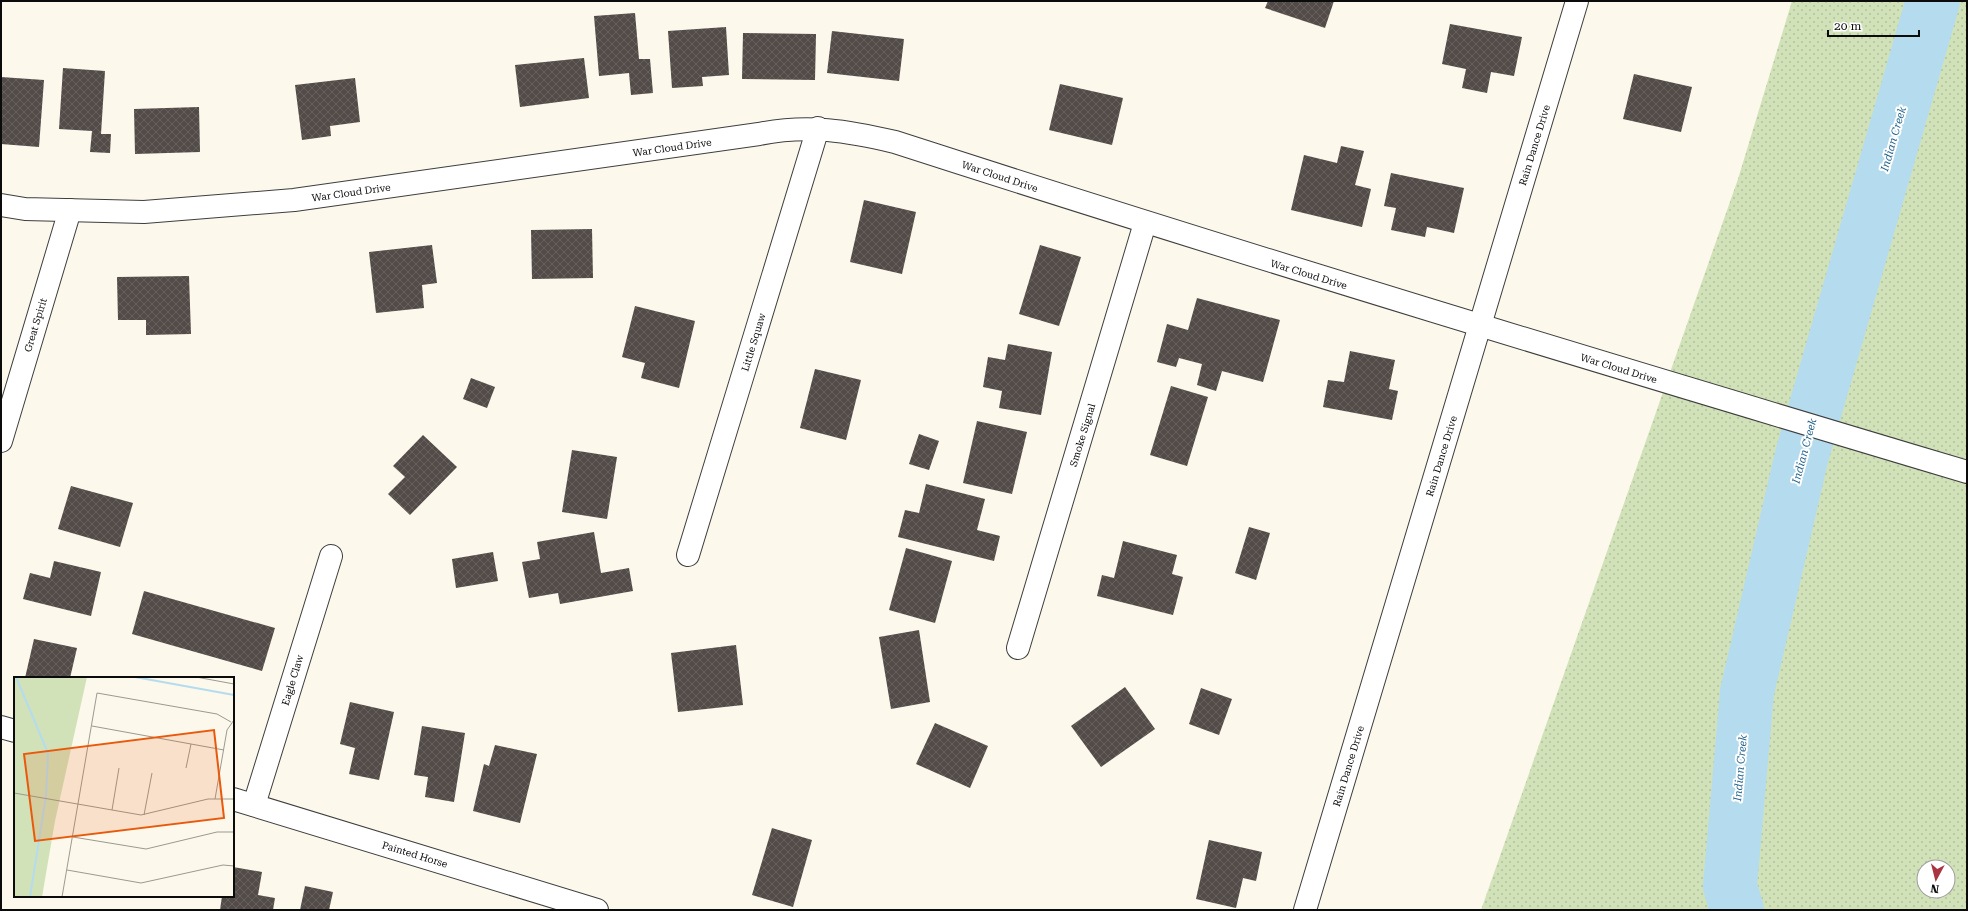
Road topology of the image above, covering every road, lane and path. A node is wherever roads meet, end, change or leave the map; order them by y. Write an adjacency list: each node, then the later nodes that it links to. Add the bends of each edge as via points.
1 (1577, 1): 6 (street, Rain Dance Drive)
2 (818, 128): 4 (street, War Cloud Drive, via 784,129 744,137 294,200 144,212); 5 (street, War Cloud Drive, via 855,132 895,142); 9 (street, Little Squaw)
3 (1, 205): 4 (street, War Cloud Drive, via 25,209)
4 (70, 210): 7 (street, Great Spirit)
5 (1145, 223): 6 (street, War Cloud Drive); 11 (street, Smoke Signal)
6 (1480, 327): 8 (street, War Cloud Drive); 17 (street, Rain Dance Drive)
7 (1, 441)
8 (1967, 472)
9 (688, 555)
10 (331, 556): 15 (street, Eagle Claw)
11 (1018, 648)
12 (1, 727): 13 (street)
13 (14, 731)
14 (234, 799): 15 (street, Painted Horse)
15 (254, 805): 16 (street, Painted Horse)
16 (596, 910)
17 (1305, 910)

